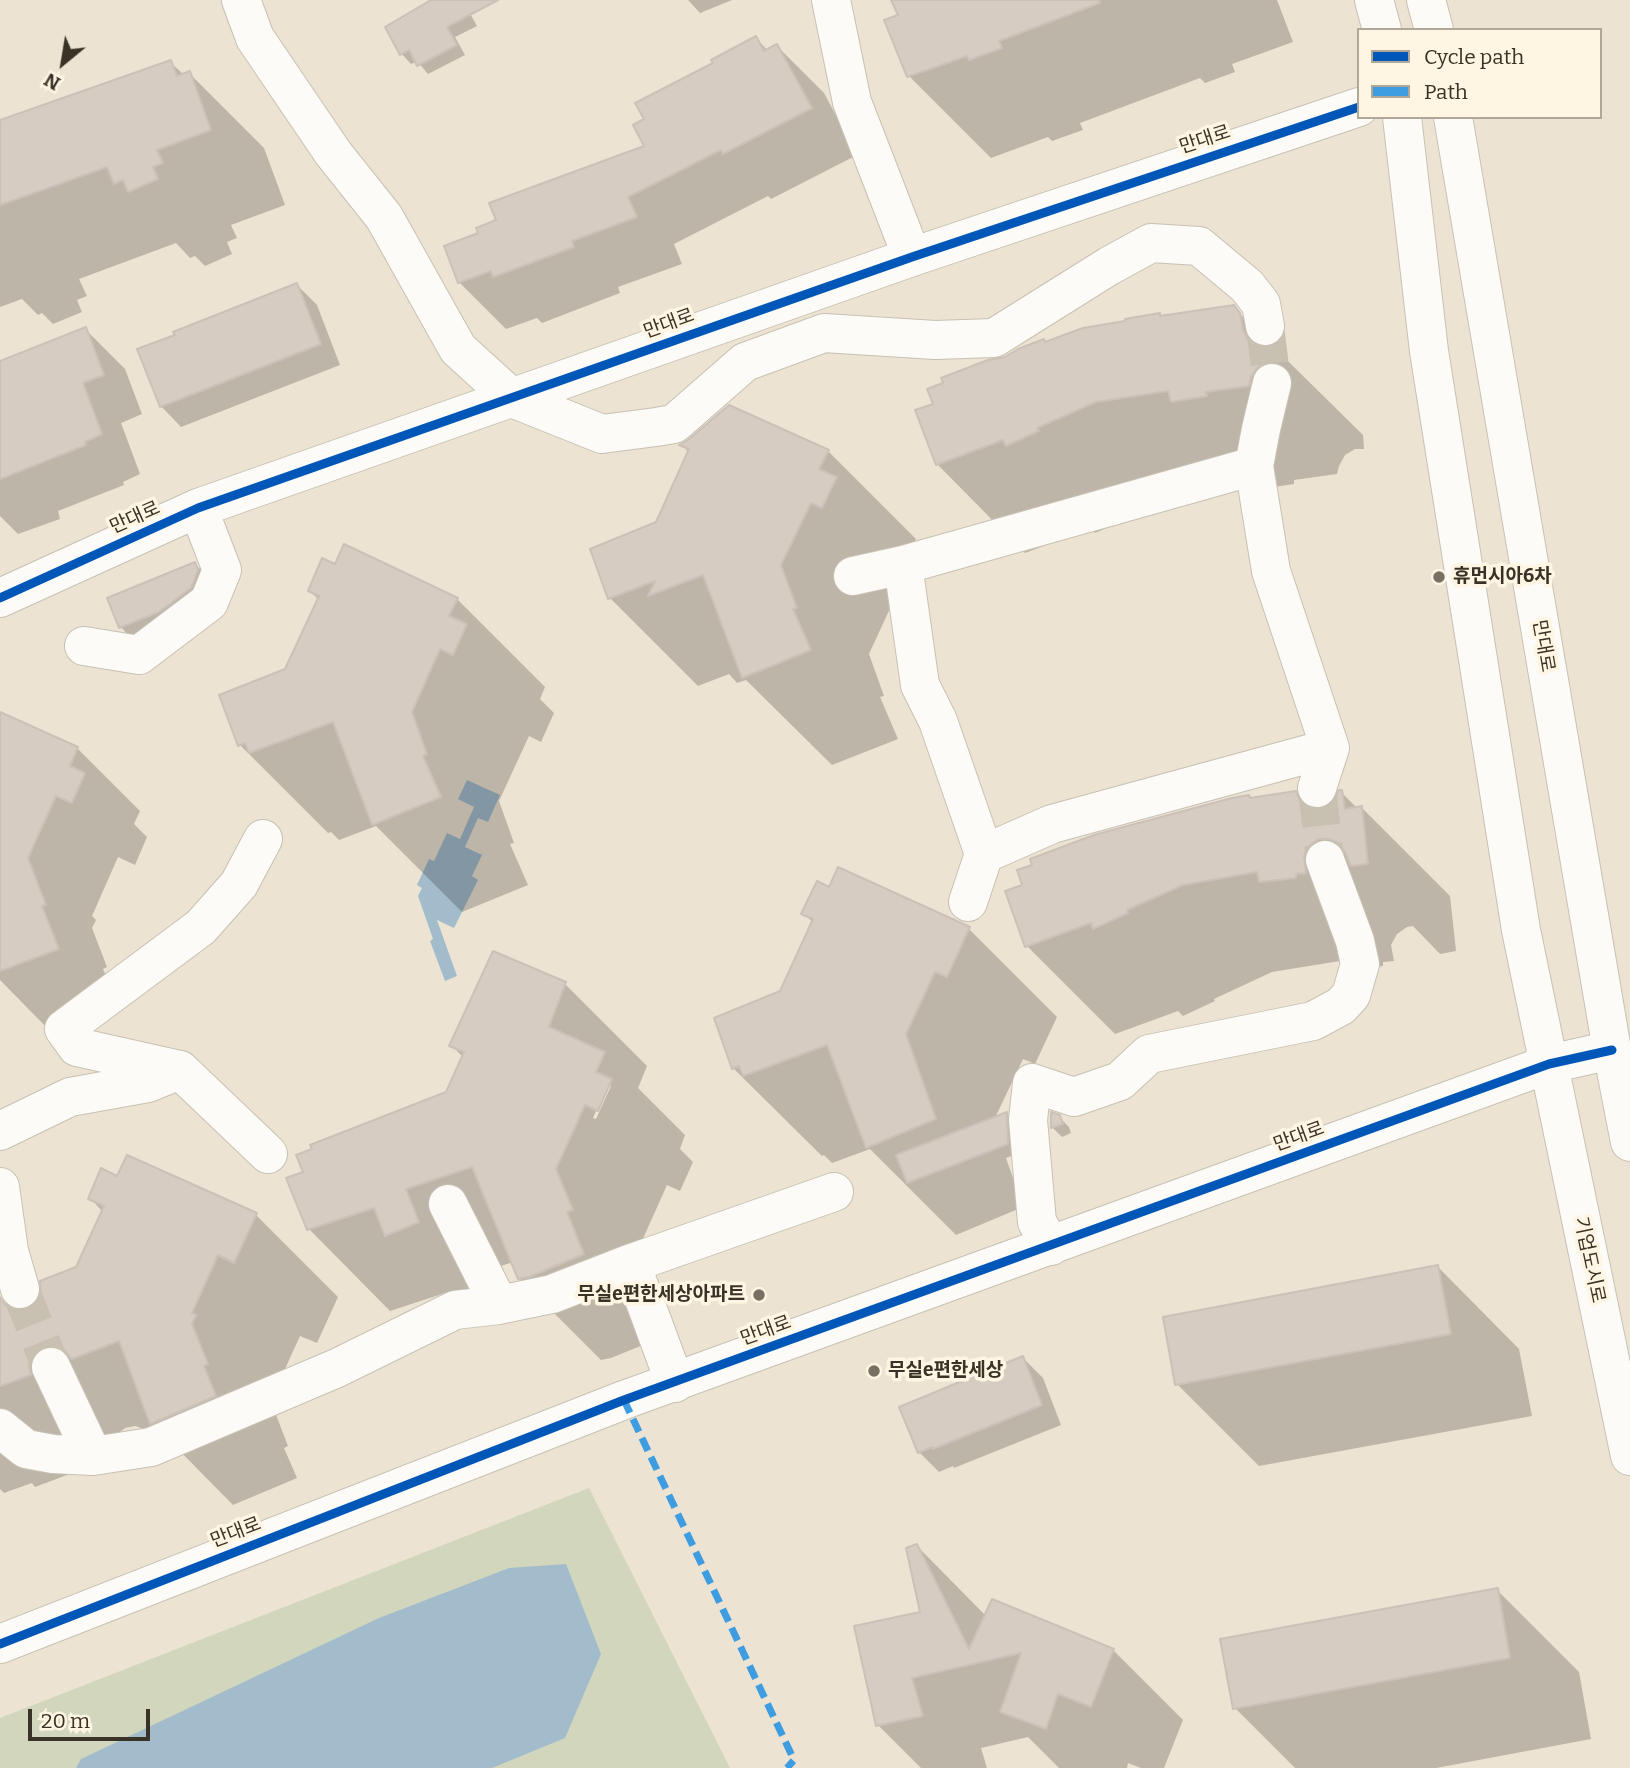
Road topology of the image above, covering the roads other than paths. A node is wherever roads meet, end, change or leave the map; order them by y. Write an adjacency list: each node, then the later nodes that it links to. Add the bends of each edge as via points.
1 (241, 0): 13 (street, via 255,38 333,153 384,217 458,349)
2 (831, 0): 10 (street, via 852,102)
3 (1374, 0): 5 (street)
4 (1426, 0): 6 (street)
5 (1381, 28)
6 (1433, 28)
7 (1357, 108): 10 (street, 만대로)
8 (1402, 119): 27 (street, via 1429,351 1521,930)
9 (1453, 119): 26 (street, 만대로)
10 (912, 257): 13 (street, 만대로)
11 (1265, 326): 13 (street, via 1261,304 1247,286 1199,246 1151,243 994,338 935,340 824,333 745,362 674,424 602,433)
12 (1272, 383): 14 (street)
13 (512, 398): 15 (street, 만대로)
14 (1254, 466): 16 (street); 20 (street, via 1270,571)
15 (198, 509): 18 (street, 만대로); 19 (street, via 222,570 209,602 139,655)
16 (902, 565): 17 (street); 23 (street, via 920,685 939,720)
17 (853, 576)
18 (0, 598)
19 (85, 646)
20 (1330, 748): 21 (street); 23 (street, via 1052,824)
21 (1317, 788)
22 (263, 839): 28 (street, via 239,884 201,927 64,1030 76,1047)
23 (984, 854): 25 (street)
24 (1325, 860): 35 (street, via 1360,964 1351,995 1342,1006 1313,1021 1149,1054 1120,1081 1074,1097 1032,1083 1028,1120 1037,1222)
25 (968, 902)
26 (1612, 1049): 27 (street, 만대로); 30 (street)
27 (1549, 1064): 35 (street, 만대로); 43 (street, 기업도시로)
28 (180, 1070): 29 (street, via 149,1083 70,1097); 31 (street)
29 (0, 1130)
30 (1630, 1142)
31 (268, 1154)
32 (0, 1187): 37 (street)
33 (834, 1192): 36 (street)
34 (448, 1204): 38 (street)
35 (1051, 1246): 40 (street, 만대로)
36 (628, 1264): 38 (street, via 552,1294); 40 (street)
37 (20, 1289)
38 (499, 1305): 42 (street, via 455,1310 337,1368 151,1447)
39 (51, 1367): 42 (street)
40 (675, 1383): 44 (street, 만대로)
41 (0, 1427): 42 (street, via 26,1449)
42 (93, 1456)
43 (1630, 1456)
44 (0, 1644)

